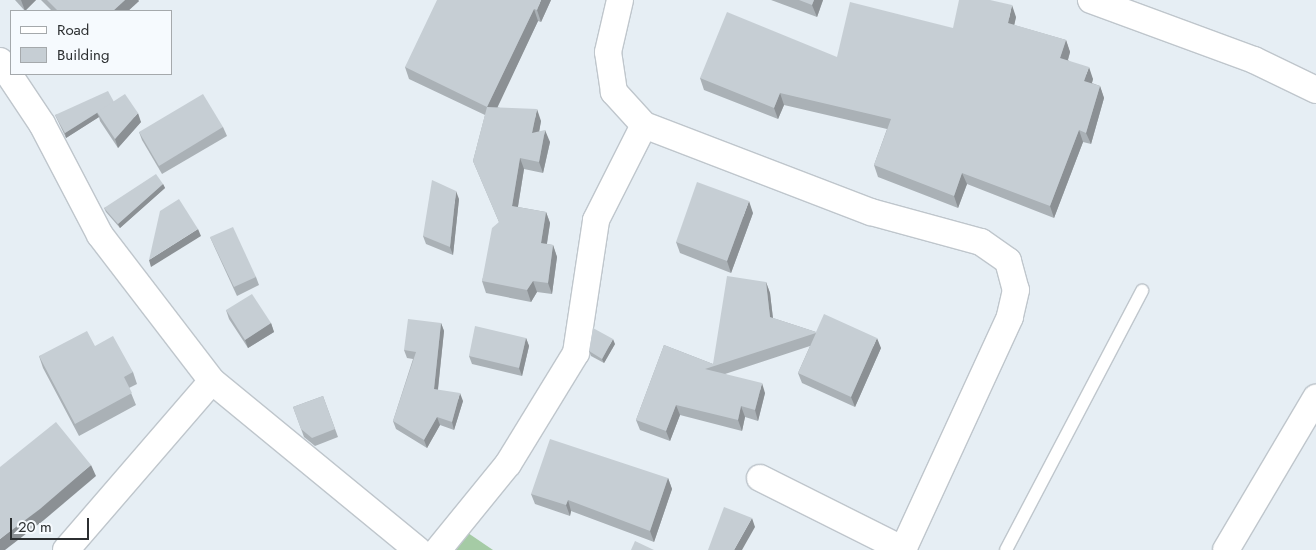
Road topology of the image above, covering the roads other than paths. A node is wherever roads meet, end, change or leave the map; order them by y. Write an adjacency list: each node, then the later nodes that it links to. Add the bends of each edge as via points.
1 (620, 0): 5 (street, via 608,52 614,92)
2 (1091, 0): 4 (street, via 1254,60)
3 (0, 61): 7 (street, via 42,124 100,235)
4 (1316, 90)
5 (644, 126): 12 (street, via 596,220 576,353 508,464); 13 (street, via 871,212 981,242 1008,261 1016,290 1010,317)
6 (1142, 291): 14 (lane)
7 (212, 381): 10 (street); 11 (street)
8 (1316, 398): 15 (street)
9 (760, 478): 13 (street)
10 (66, 550)
11 (418, 550)
12 (438, 550)
13 (903, 550)
14 (1006, 550)
15 (1226, 550)

